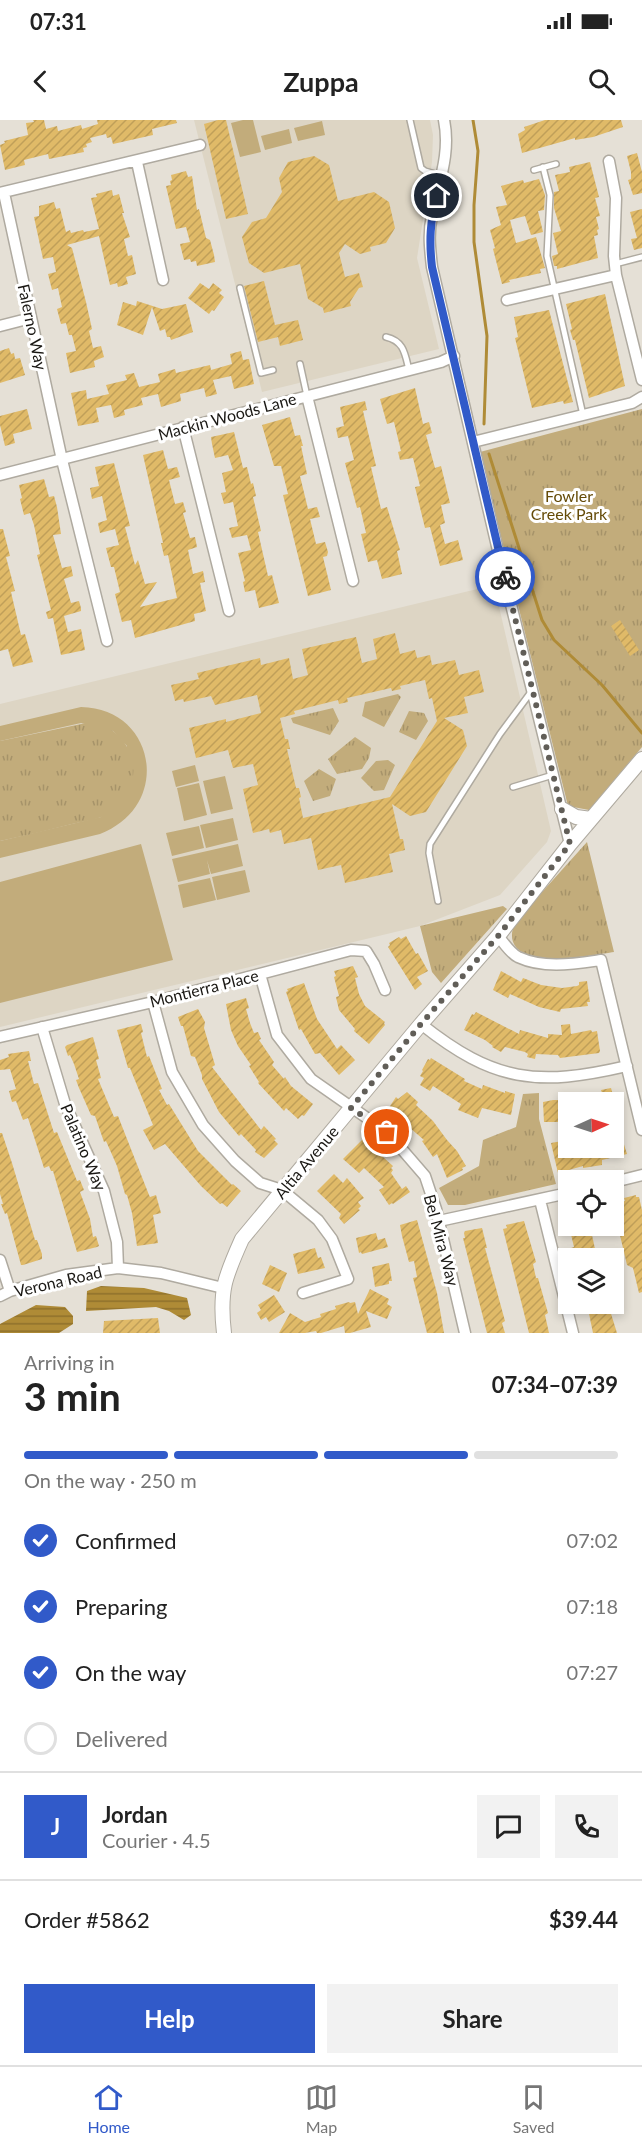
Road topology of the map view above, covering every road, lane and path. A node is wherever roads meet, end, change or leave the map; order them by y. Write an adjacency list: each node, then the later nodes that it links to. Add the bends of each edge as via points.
1 (410, 120): 9 (lane, via 421,168)
2 (444, 120): 9 (street)
3 (200, 145): 5 (street)
4 (609, 161): 12 (street, via 616,198)
5 (137, 162): 10 (street); 13 (street)
6 (556, 164): 7 (lane)
7 (543, 167): 8 (lane); 15 (lane, via 550,195 547,256)
8 (534, 170)
9 (442, 176): 20 (street, via 429,241)
10 (2, 193): 17 (street, Falerno Way)
11 (642, 257): 12 (lane)
12 (615, 269): 15 (street); 24 (street, via 635,328)
13 (163, 280)
14 (240, 288): 22 (lane, via 261,373)
15 (554, 289): 16 (street); 27 (lane)
16 (507, 300)
17 (31, 318): 18 (street); 30 (street, Falerno Way)
18 (0, 326)
19 (386, 337): 23 (lane, via 404,348)
20 (454, 356): 23 (street, Mackin Woods Lane); 29 (street)
21 (300, 364): 25 (lane)
22 (273, 370)
23 (409, 370): 25 (street, Mackin Woods Lane)
24 (642, 380)
25 (307, 396): 28 (street, Mackin Woods Lane); 32 (street)
26 (642, 397): 27 (street)
27 (583, 414): 29 (street)
28 (183, 427): 30 (street, Mackin Woods Lane); 33 (street)
29 (473, 441): 35 (street)
30 (62, 460): 31 (street, Mackin Woods Lane); 34 (street, Falerno Way)
31 (0, 475)
32 (353, 581)
33 (229, 611)
34 (106, 641)
35 (532, 690): 37 (street); 42 (lane, via 430,844)
36 (642, 759): 40 (street, Altia Avenue)
37 (553, 775): 38 (lane); 39 (street)
38 (513, 787)
39 (562, 809): 40 (street); 41 (street)
40 (591, 819): 41 (street, Altia Avenue)
41 (570, 844): 43 (street, Altia Avenue)
42 (438, 901)
43 (498, 936): 47 (street, Altia Avenue); 50 (street, via 516,956 545,964 601,960)
44 (260, 974): 45 (street, Montierra Place, via 351,950 366,951); 46 (street, Montierra Place); 51 (street, Bel Mira Way, via 278,1035 312,1079)
45 (385, 990)
46 (153, 1002): 48 (street, Montierra Place); 55 (street, via 172,1072 203,1125 260,1183)
47 (421, 1024): 50 (street, via 473,1060 531,1078 576,1077); 51 (street, Altia Avenue)
48 (42, 1027): 49 (street, Montierra Place); 60 (street, Palatino Way, via 65,1104 104,1191 117,1242)
49 (0, 1037)
50 (627, 1066): 52 (street)
51 (351, 1108): 55 (street, Altia Avenue); 58 (street, Bel Mira Way, via 387,1132 425,1176)
52 (642, 1130)
53 (642, 1175): 54 (street)
54 (624, 1180)
55 (282, 1191): 61 (street, Altia Avenue, via 242,1239); 63 (street, via 325,1229 348,1279)
56 (558, 1196): 57 (street)
57 (540, 1200): 58 (street); 66 (street)
58 (439, 1221): 65 (street, Bel Mira Way)
59 (0, 1260): 62 (street)
60 (118, 1268): 61 (street, Verona Road); 62 (street, Verona Road, via 66,1275)
61 (223, 1288): 64 (street, Altia Avenue)
62 (5, 1293)
63 (303, 1293)
64 (224, 1333)
65 (465, 1333)
66 (573, 1333)

